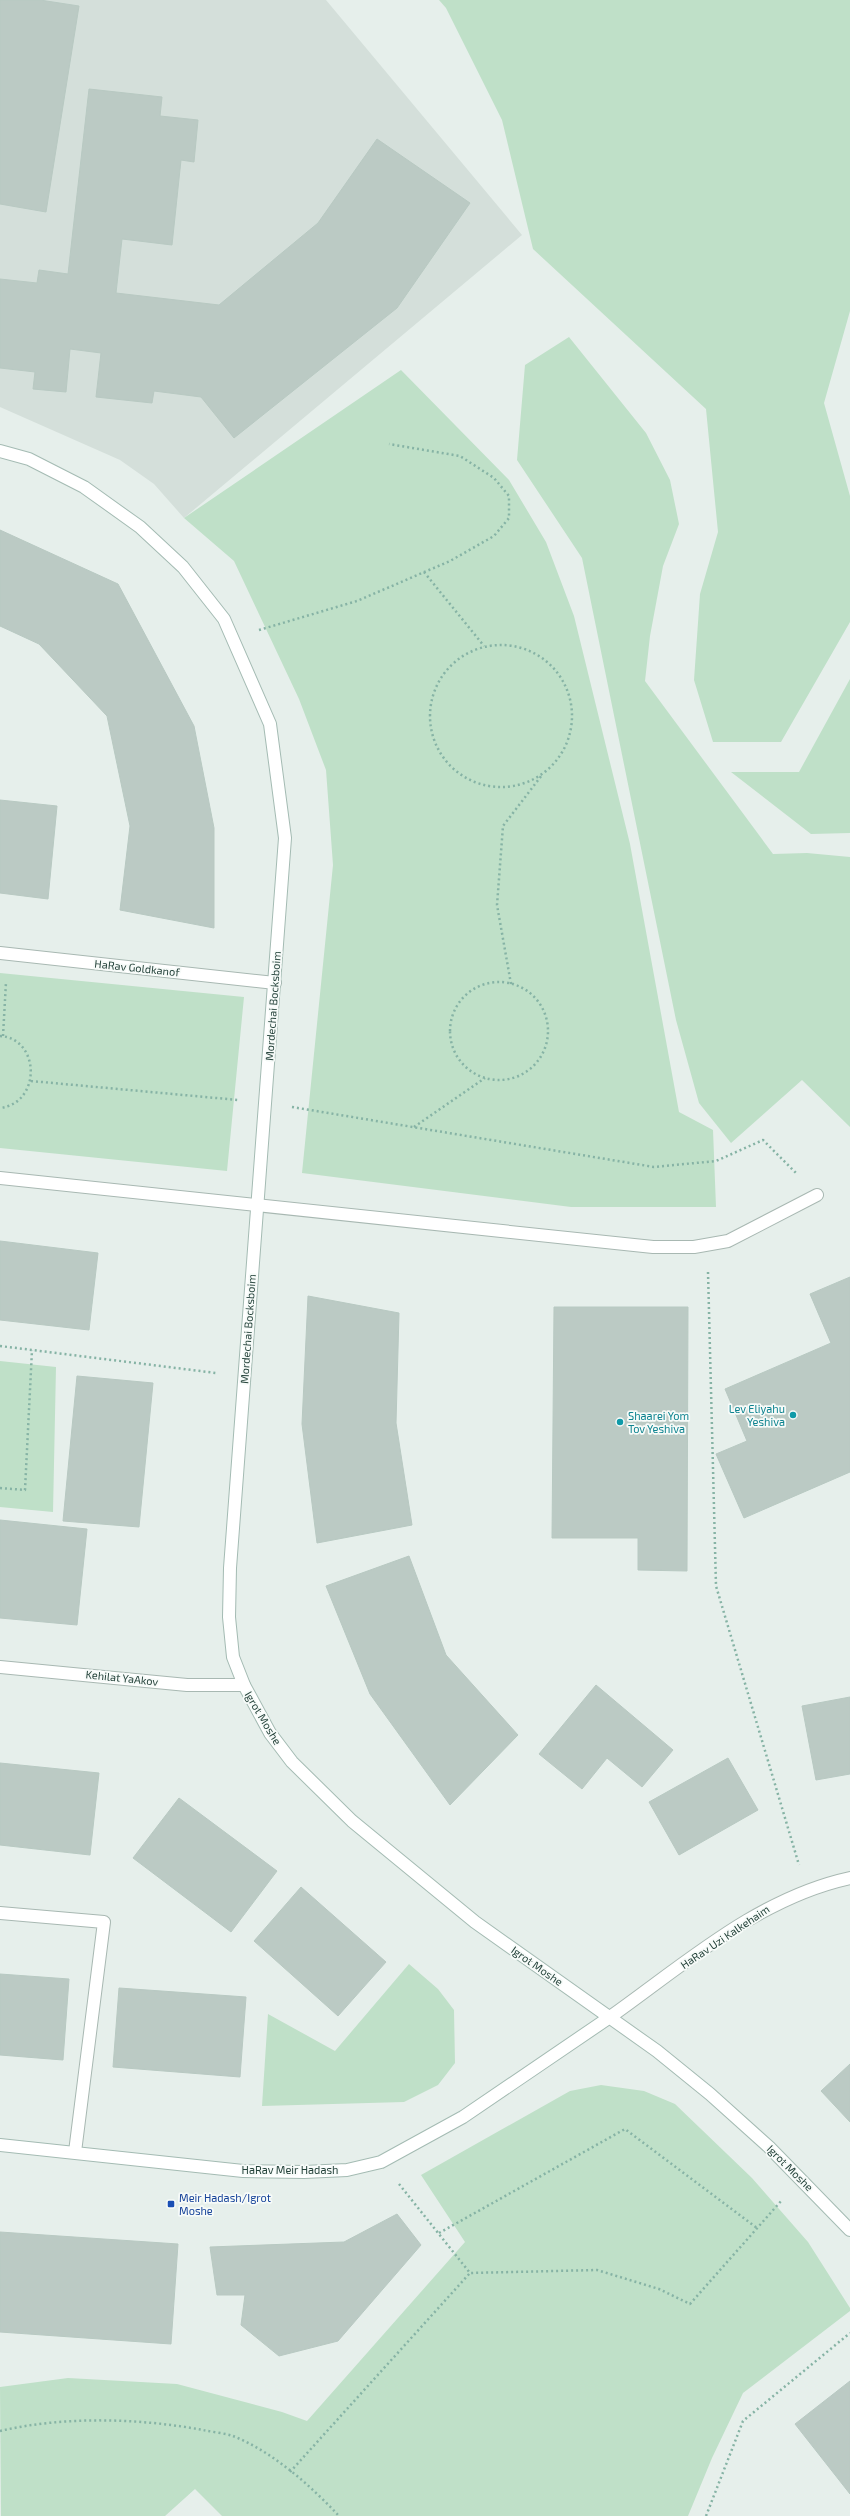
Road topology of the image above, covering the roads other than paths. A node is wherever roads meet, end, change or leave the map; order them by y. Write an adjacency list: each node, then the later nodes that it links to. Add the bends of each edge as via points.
1 (0, 451): 3 (street, Mordechai Bocksboim, via 29,459 84,486 140,527 183,567 224,619 270,724 279,779 285,838)
2 (3, 954): 3 (street, HaRav Goldkanof)
3 (275, 983): 6 (street, Mordechai Bocksboim)
4 (0, 1178): 6 (street)
5 (817, 1195): 6 (street, via 728,1241 708,1246 653,1247)
6 (258, 1205): 8 (street, Mordechai Bocksboim, via 230,1568 229,1610 233,1657)
7 (0, 1667): 8 (street, Kehilat YaAkov, via 187,1685)
8 (244, 1686): 11 (street, Igrot Moshe, via 270,1733 292,1762 352,1821 475,1922)
9 (850, 1878): 11 (street, HaRav Uzi Kalkehaim, via 788,1897 755,1915)
10 (0, 1913): 13 (street, via 104,1922)
11 (610, 2017): 13 (street, HaRav Meir Hadash, via 463,2117 381,2162 347,2170 243,2171); 14 (street, Igrot Moshe, via 710,2094 801,2179)
12 (0, 2145): 13 (street, HaRav Meir Hadash)
13 (75, 2152)
14 (850, 2230)

